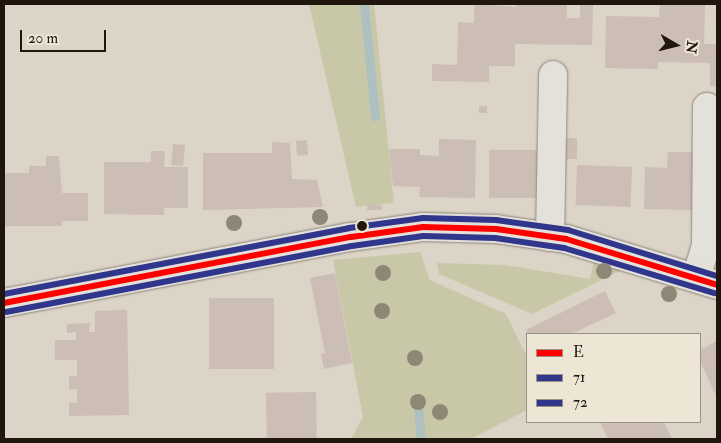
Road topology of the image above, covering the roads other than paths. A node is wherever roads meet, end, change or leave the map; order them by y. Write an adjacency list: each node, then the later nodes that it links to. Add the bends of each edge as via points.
1 (553, 75): 3 (street)
2 (707, 107): 4 (street)
3 (550, 236): 4 (street); 5 (street, via 496,229 423,228 362,236)
4 (707, 282)
5 (4, 303)

